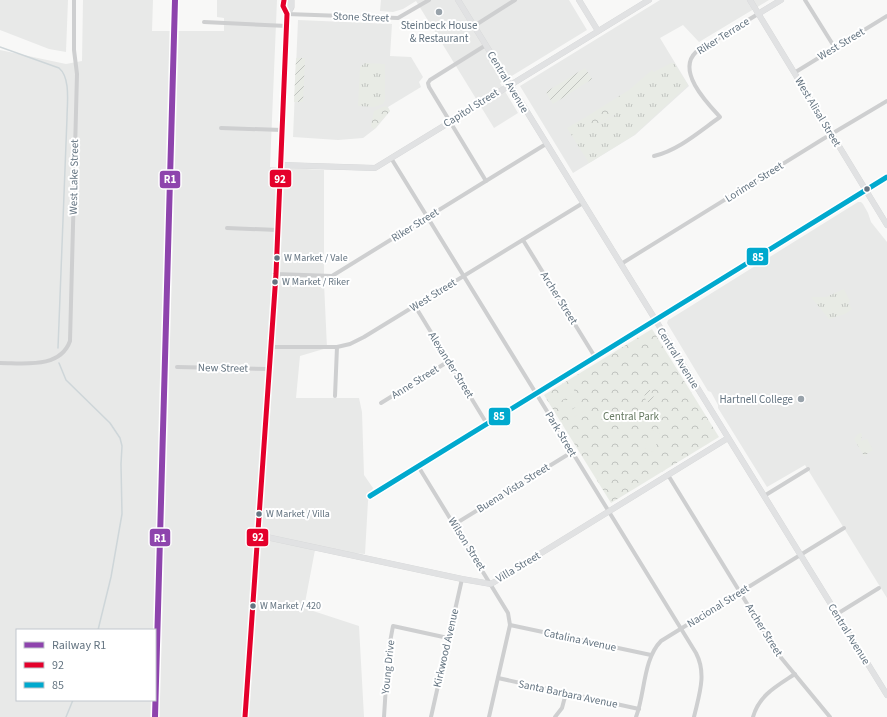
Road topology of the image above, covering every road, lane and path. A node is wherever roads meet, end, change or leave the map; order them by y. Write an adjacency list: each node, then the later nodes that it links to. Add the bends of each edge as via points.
1 (74, 0): 50 (street, West Lake Street, via 74,50 77,74 70,341 68,348 57,358 33,363)
2 (284, 0): 12 (main road, via 283,6)
3 (292, 0): 12 (main road)
4 (429, 0): 12 (street, Stone Street, via 396,18)
5 (458, 0): 17 (street, Central Avenue)
6 (515, 0): 17 (street)
7 (579, 0): 18 (street)
8 (648, 0): 18 (street, Capitol Street)
9 (750, 0): 13 (street, West Alisal Street)
10 (781, 0): 13 (street)
11 (805, 0): 20 (street)
12 (287, 14): 16 (main road)
13 (758, 14): 21 (street, West Alisal Street); 29 (street, Riker Terrace, via 696,52 690,60 692,80 703,98 720,117 688,140)
14 (887, 16): 20 (street, West Street)
15 (204, 22): 16 (street)
16 (287, 26): 26 (main road)
17 (474, 26): 19 (street, Central Avenue)
18 (598, 31): 22 (street, Capitol Street)
19 (486, 45): 22 (street, Central Avenue); 24 (street, via 428,83)
20 (835, 48): 21 (street, West Street)
21 (794, 73): 27 (street, West Alisal Street)
22 (510, 85): 24 (street, Capitol Street); 28 (street, Central Avenue)
23 (887, 101): 27 (street, Lorimer Street)
24 (450, 122): 30 (street, Capitol Street); 33 (street)
25 (220, 128): 26 (street)
26 (282, 130): 31 (main road)
27 (831, 134): 34 (street, West Alisal Street); 41 (street, Lorimer Street)
28 (546, 144): 33 (street, Riker Street); 35 (street, Central Avenue)
29 (654, 156)
30 (391, 158): 31 (street, Capitol Street, via 375,168); 36 (street, Park Street)
31 (281, 165): 39 (main road)
32 (887, 177): 34 (street)
33 (486, 181): 36 (street, Riker Street)
34 (866, 190): 37 (street, West Alisal Street); 45 (street)
35 (583, 203): 40 (street, West Street); 41 (street, Central Avenue)
36 (427, 217): 42 (street, Riker Street, via 332,276); 43 (street, Park Street)
37 (887, 225)
38 (227, 228): 39 (street)
39 (278, 230): 42 (main road)
40 (523, 240): 43 (street, West Street); 48 (street, Archer Street)
41 (621, 264): 45 (street, Central Avenue)
42 (276, 274): 46 (main road)
43 (464, 276): 44 (street, West Street); 53 (street, Park Street)
44 (415, 306): 47 (street, West Street, via 358,341); 49 (street, Alexander Street)
45 (655, 320): 48 (street); 57 (street, Central Avenue)
46 (271, 347): 47 (street, West Street); 52 (main road)
47 (337, 347): 54 (street)
48 (595, 357): 53 (street)
49 (448, 361): 55 (street, Anne Street); 56 (street, Alexander Street)
50 (0, 362)
51 (177, 366): 52 (street, New Street)
52 (269, 369): 67 (main road)
53 (536, 393): 56 (street); 58 (street, Park Street)
54 (335, 396)
55 (381, 402)
56 (487, 424): 59 (street)
57 (728, 438): 61 (street, Villa Street); 63 (street, Central Avenue)
58 (572, 452): 64 (street, Park Street); 65 (street, Buena Vista Street)
59 (418, 466): 62 (street); 65 (street, Wilson Street)
60 (808, 469): 63 (street)
61 (668, 475): 64 (street, Villa Street); 72 (street, Archer Street)
62 (370, 496)
63 (764, 496): 68 (street, Central Avenue)
64 (609, 511): 70 (street, Villa Street); 75 (street, Park Street)
65 (455, 524): 70 (street, Wilson Street)
66 (844, 528): 68 (street, Nacional Street)
67 (257, 535): 69 (street, Villa Street); 83 (main road)
68 (800, 555): 72 (street, Nacional Street); 73 (street, Central Avenue)
69 (462, 579): 70 (street, Villa Street); 76 (street, Kirkwood Avenue)
70 (491, 584): 74 (street, Wilson Street, via 506,609)
71 (879, 588): 73 (street)
72 (740, 592): 75 (street, Nacional Street); 78 (street, Archer Street, via 776,651)
73 (837, 614): 81 (street, Central Avenue)
74 (510, 625): 77 (street, Catalina Avenue); 79 (street, Wilson Street)
75 (681, 629): 77 (street, Nacional Street, via 661,641); 89 (street, Park Street, via 696,653 702,670 702,685)
76 (448, 638): 84 (street, Young Drive, via 394,626 388,653); 85 (street, Kirkwood Avenue)
77 (651, 655): 82 (street, Nacional Street)
78 (795, 674): 90 (street, via 765,695); 91 (street, Archer Street)
79 (498, 678): 80 (street, Santa Barbara Avenue); 86 (street, Wilson Street)
80 (566, 693): 82 (street, Santa Barbara Avenue); 87 (street, via 562,708)
81 (887, 695)
82 (639, 709): 88 (street, Nacional Street)
83 (245, 717)
84 (384, 717)
85 (431, 717)
86 (489, 717)
87 (555, 717)
88 (636, 717)
89 (694, 717)
90 (753, 717)
91 (830, 717)

